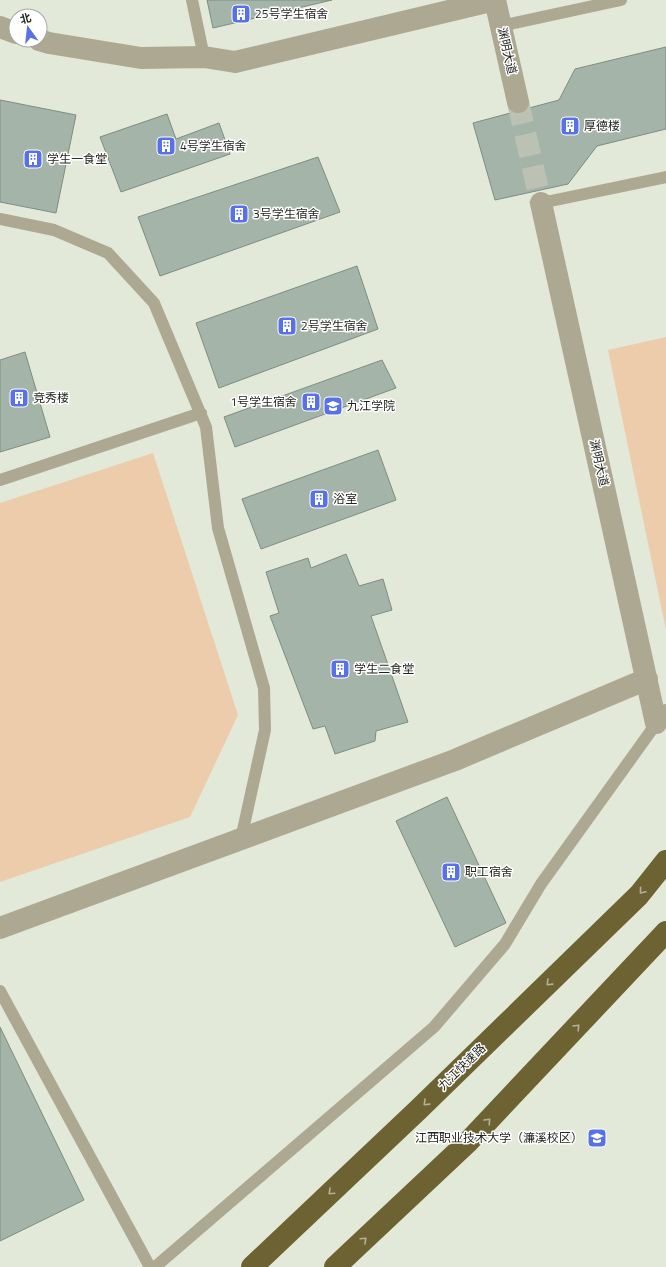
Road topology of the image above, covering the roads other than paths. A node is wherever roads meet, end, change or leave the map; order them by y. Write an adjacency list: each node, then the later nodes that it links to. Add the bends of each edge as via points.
1 (192, 0): 7 (lane)
2 (495, 0): 4 (street); 5 (street, 渊明大道)
3 (621, 0): 5 (lane)
4 (439, 6): 7 (street, via 234,62)
5 (501, 26): 8 (street, 渊明大道)
6 (48, 43): 7 (street, via 141,58)
7 (204, 57)
8 (518, 102)
9 (666, 177): 10 (lane)
10 (541, 203): 14 (street, 渊明大道)
11 (0, 218): 12 (lane, via 54,230 108,253 154,303)
12 (201, 413): 13 (lane); 16 (lane, via 206,427 218,528 264,688 265,730)
13 (0, 480)
14 (647, 679): 15 (street, 渊明大道); 16 (street, via 455,760)
15 (661, 717): 22 (lane, via 541,884 504,944 434,1027)
16 (241, 839): 18 (street)
17 (666, 861): 23 (highway, 九江快速路, one-way to 23, via 633,900 419,1110)
18 (0, 928)
19 (666, 932): 24 (highway, one-way to 19, via 468,1142)
20 (0, 991): 21 (lane)
21 (150, 1267)
22 (155, 1267)
23 (252, 1267)
24 (335, 1267)

